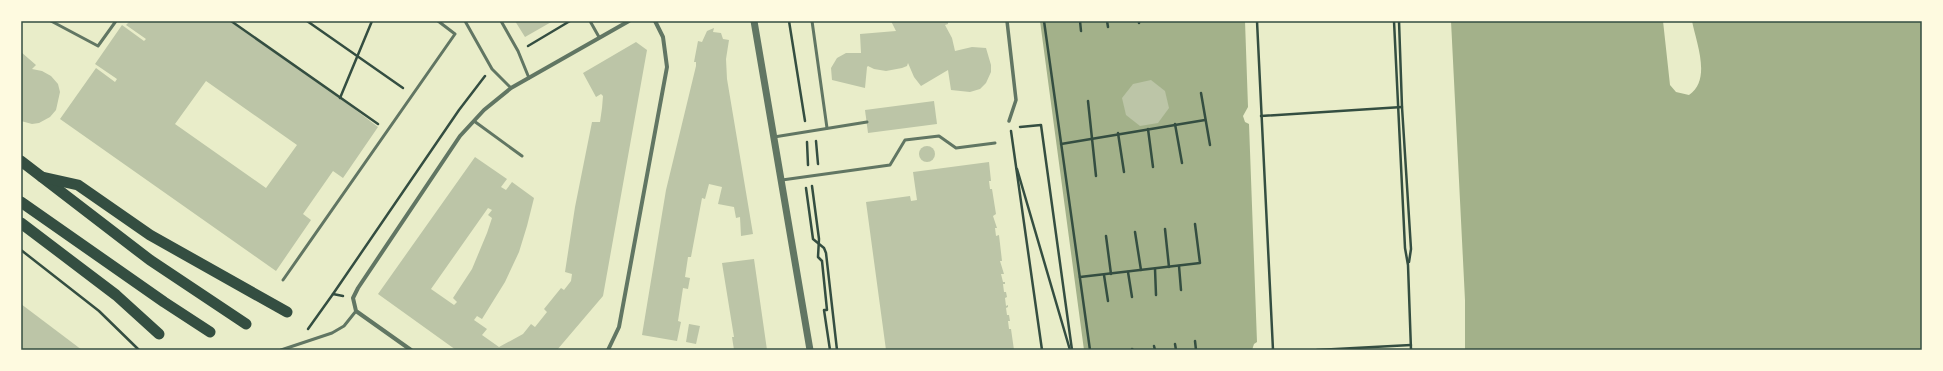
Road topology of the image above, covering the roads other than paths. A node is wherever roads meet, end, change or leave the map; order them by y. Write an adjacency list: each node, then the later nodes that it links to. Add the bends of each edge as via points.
1 (51, 21): 2 (lane, via 98,46)
2 (116, 21)
3 (438, 21): 27 (lane, via 456,34)
4 (465, 21): 14 (lane, via 492,69)
5 (501, 21): 13 (lane, via 518,51)
6 (590, 21): 12 (lane)
7 (629, 21): 12 (street)
8 (655, 21): 35 (street, via 663,37 667,68 619,327)
9 (754, 21): 19 (street)
10 (812, 21): 18 (lane)
11 (1007, 21): 16 (street, via 1016,100)
12 (599, 37): 13 (street)
13 (529, 78): 14 (street)
14 (511, 88): 15 (street)
15 (474, 121): 21 (lane); 28 (street, via 460,136 358,288 353,298)
16 (1009, 121)
17 (867, 122): 18 (lane)
18 (827, 128): 19 (lane)
19 (774, 137): 24 (street)
20 (995, 143): 24 (lane, via 956,148 939,136 905,140 890,165)
21 (522, 156)
22 (21, 161): 23 (highway)
23 (42, 177): 29 (highway, via 78,185 150,235); 30 (highway, via 150,260)
24 (782, 180): 36 (street)
25 (21, 202): 31 (highway)
26 (21, 223): 32 (highway, via 116,295)
27 (283, 280)
28 (356, 311): 33 (lane, via 344,326 332,333); 34 (street)
29 (287, 312)
30 (246, 324)
31 (210, 332)
32 (159, 334)
33 (281, 350)
34 (411, 350)
35 (608, 350)
36 (810, 350)

